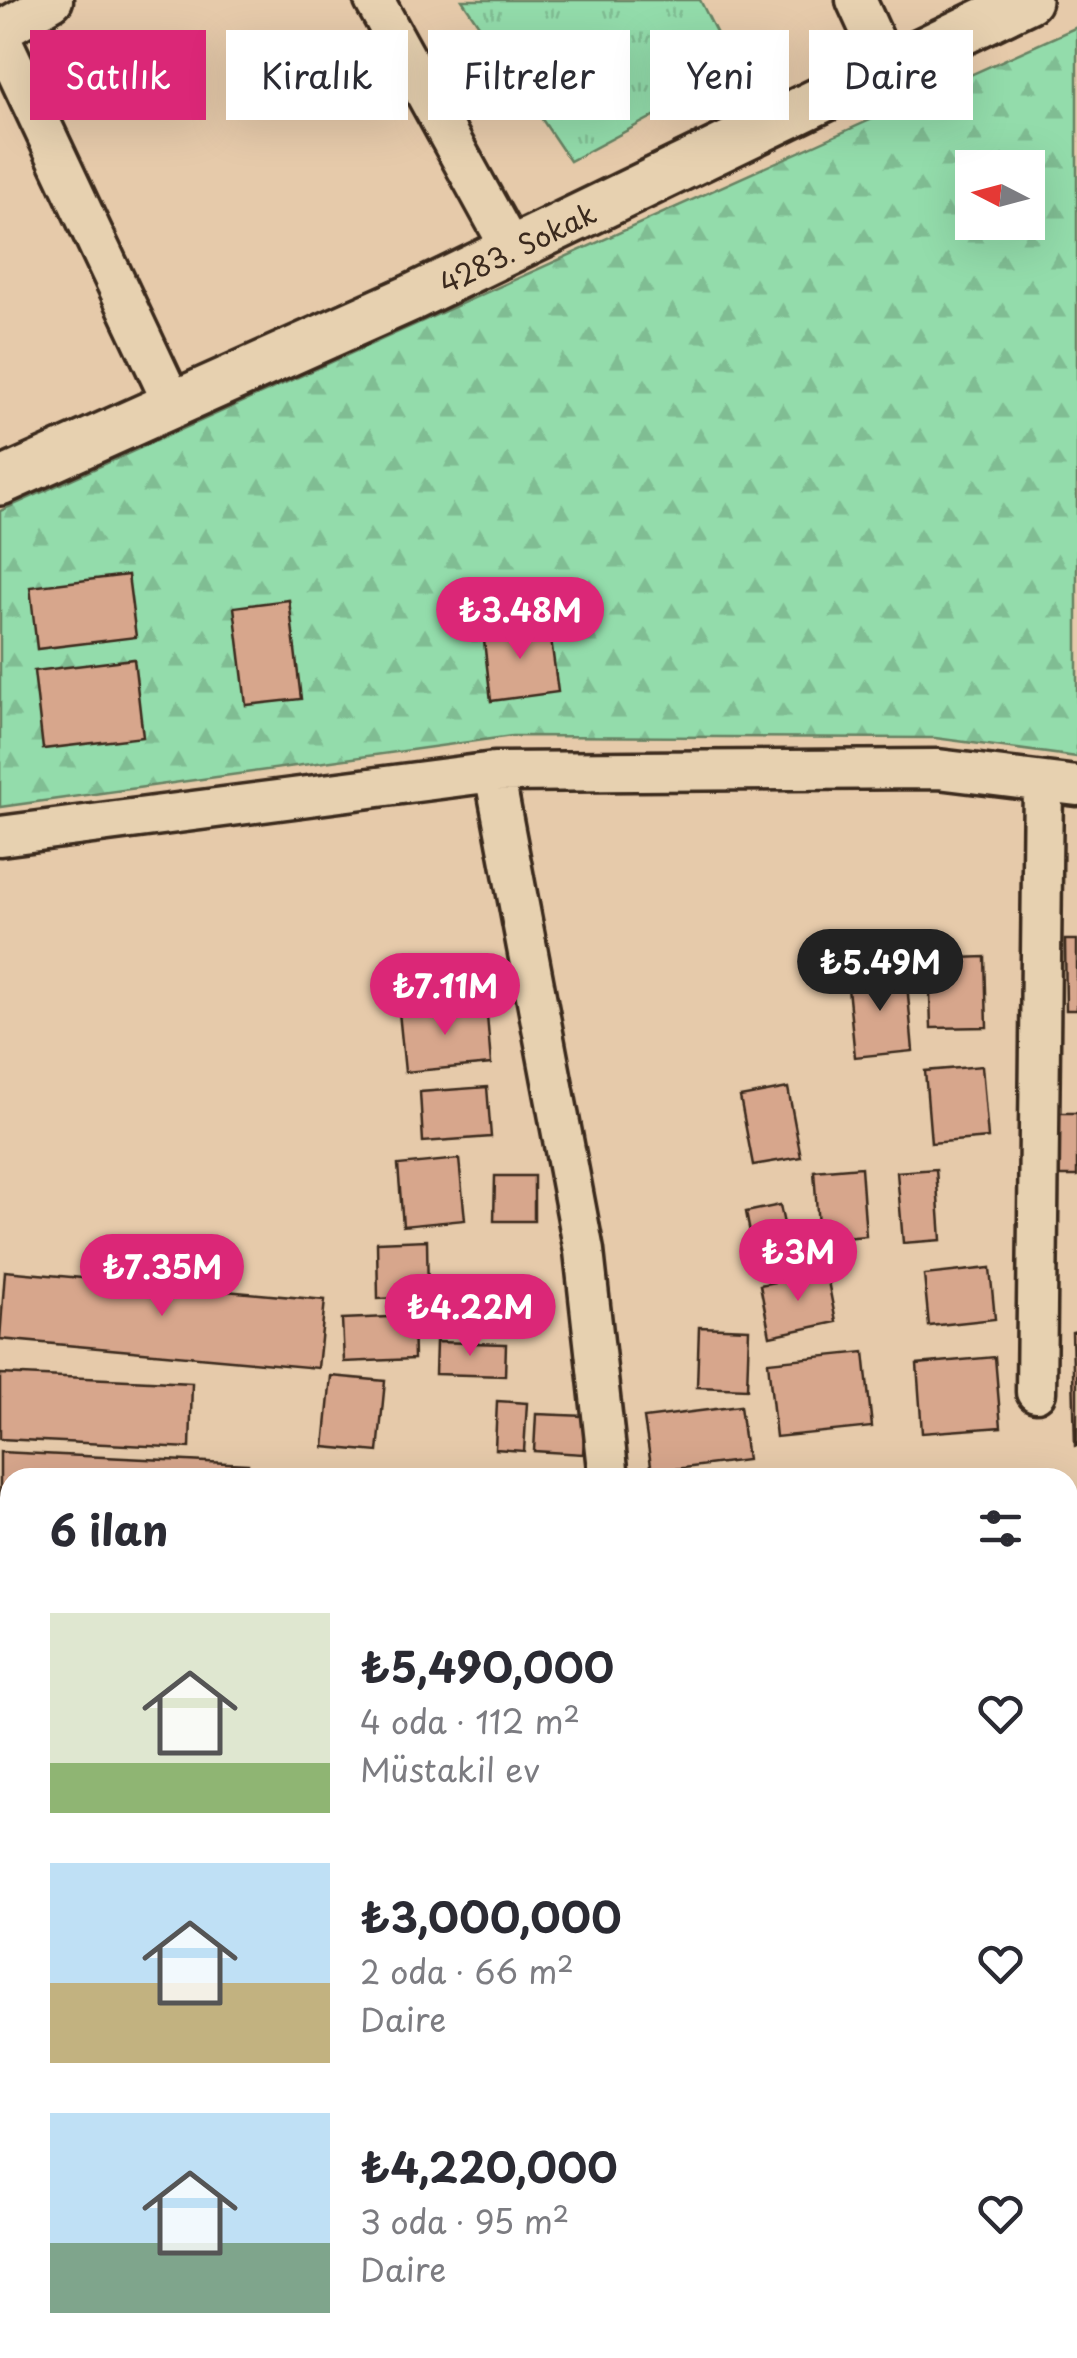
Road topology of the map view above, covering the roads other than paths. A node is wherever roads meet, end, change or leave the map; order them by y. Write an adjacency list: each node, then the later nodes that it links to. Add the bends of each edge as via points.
1 (52, 0): 7 (street)
2 (374, 0): 9 (street)
3 (856, 0): 5 (street)
4 (1028, 0): 6 (street, 4283. Sokak)
5 (870, 30)
6 (966, 30)
7 (0, 33): 10 (street)
8 (809, 106): 9 (street, 4283. Sokak)
9 (511, 249): 10 (street, 4283. Sokak)
10 (173, 404): 11 (street, 4283. Sokak)
11 (0, 482)
12 (494, 772): 13 (street, via 938,770); 14 (street); 16 (street, via 584,1251)
13 (1060, 784): 15 (street)
14 (0, 836)
15 (1036, 1392)
16 (608, 1468)

